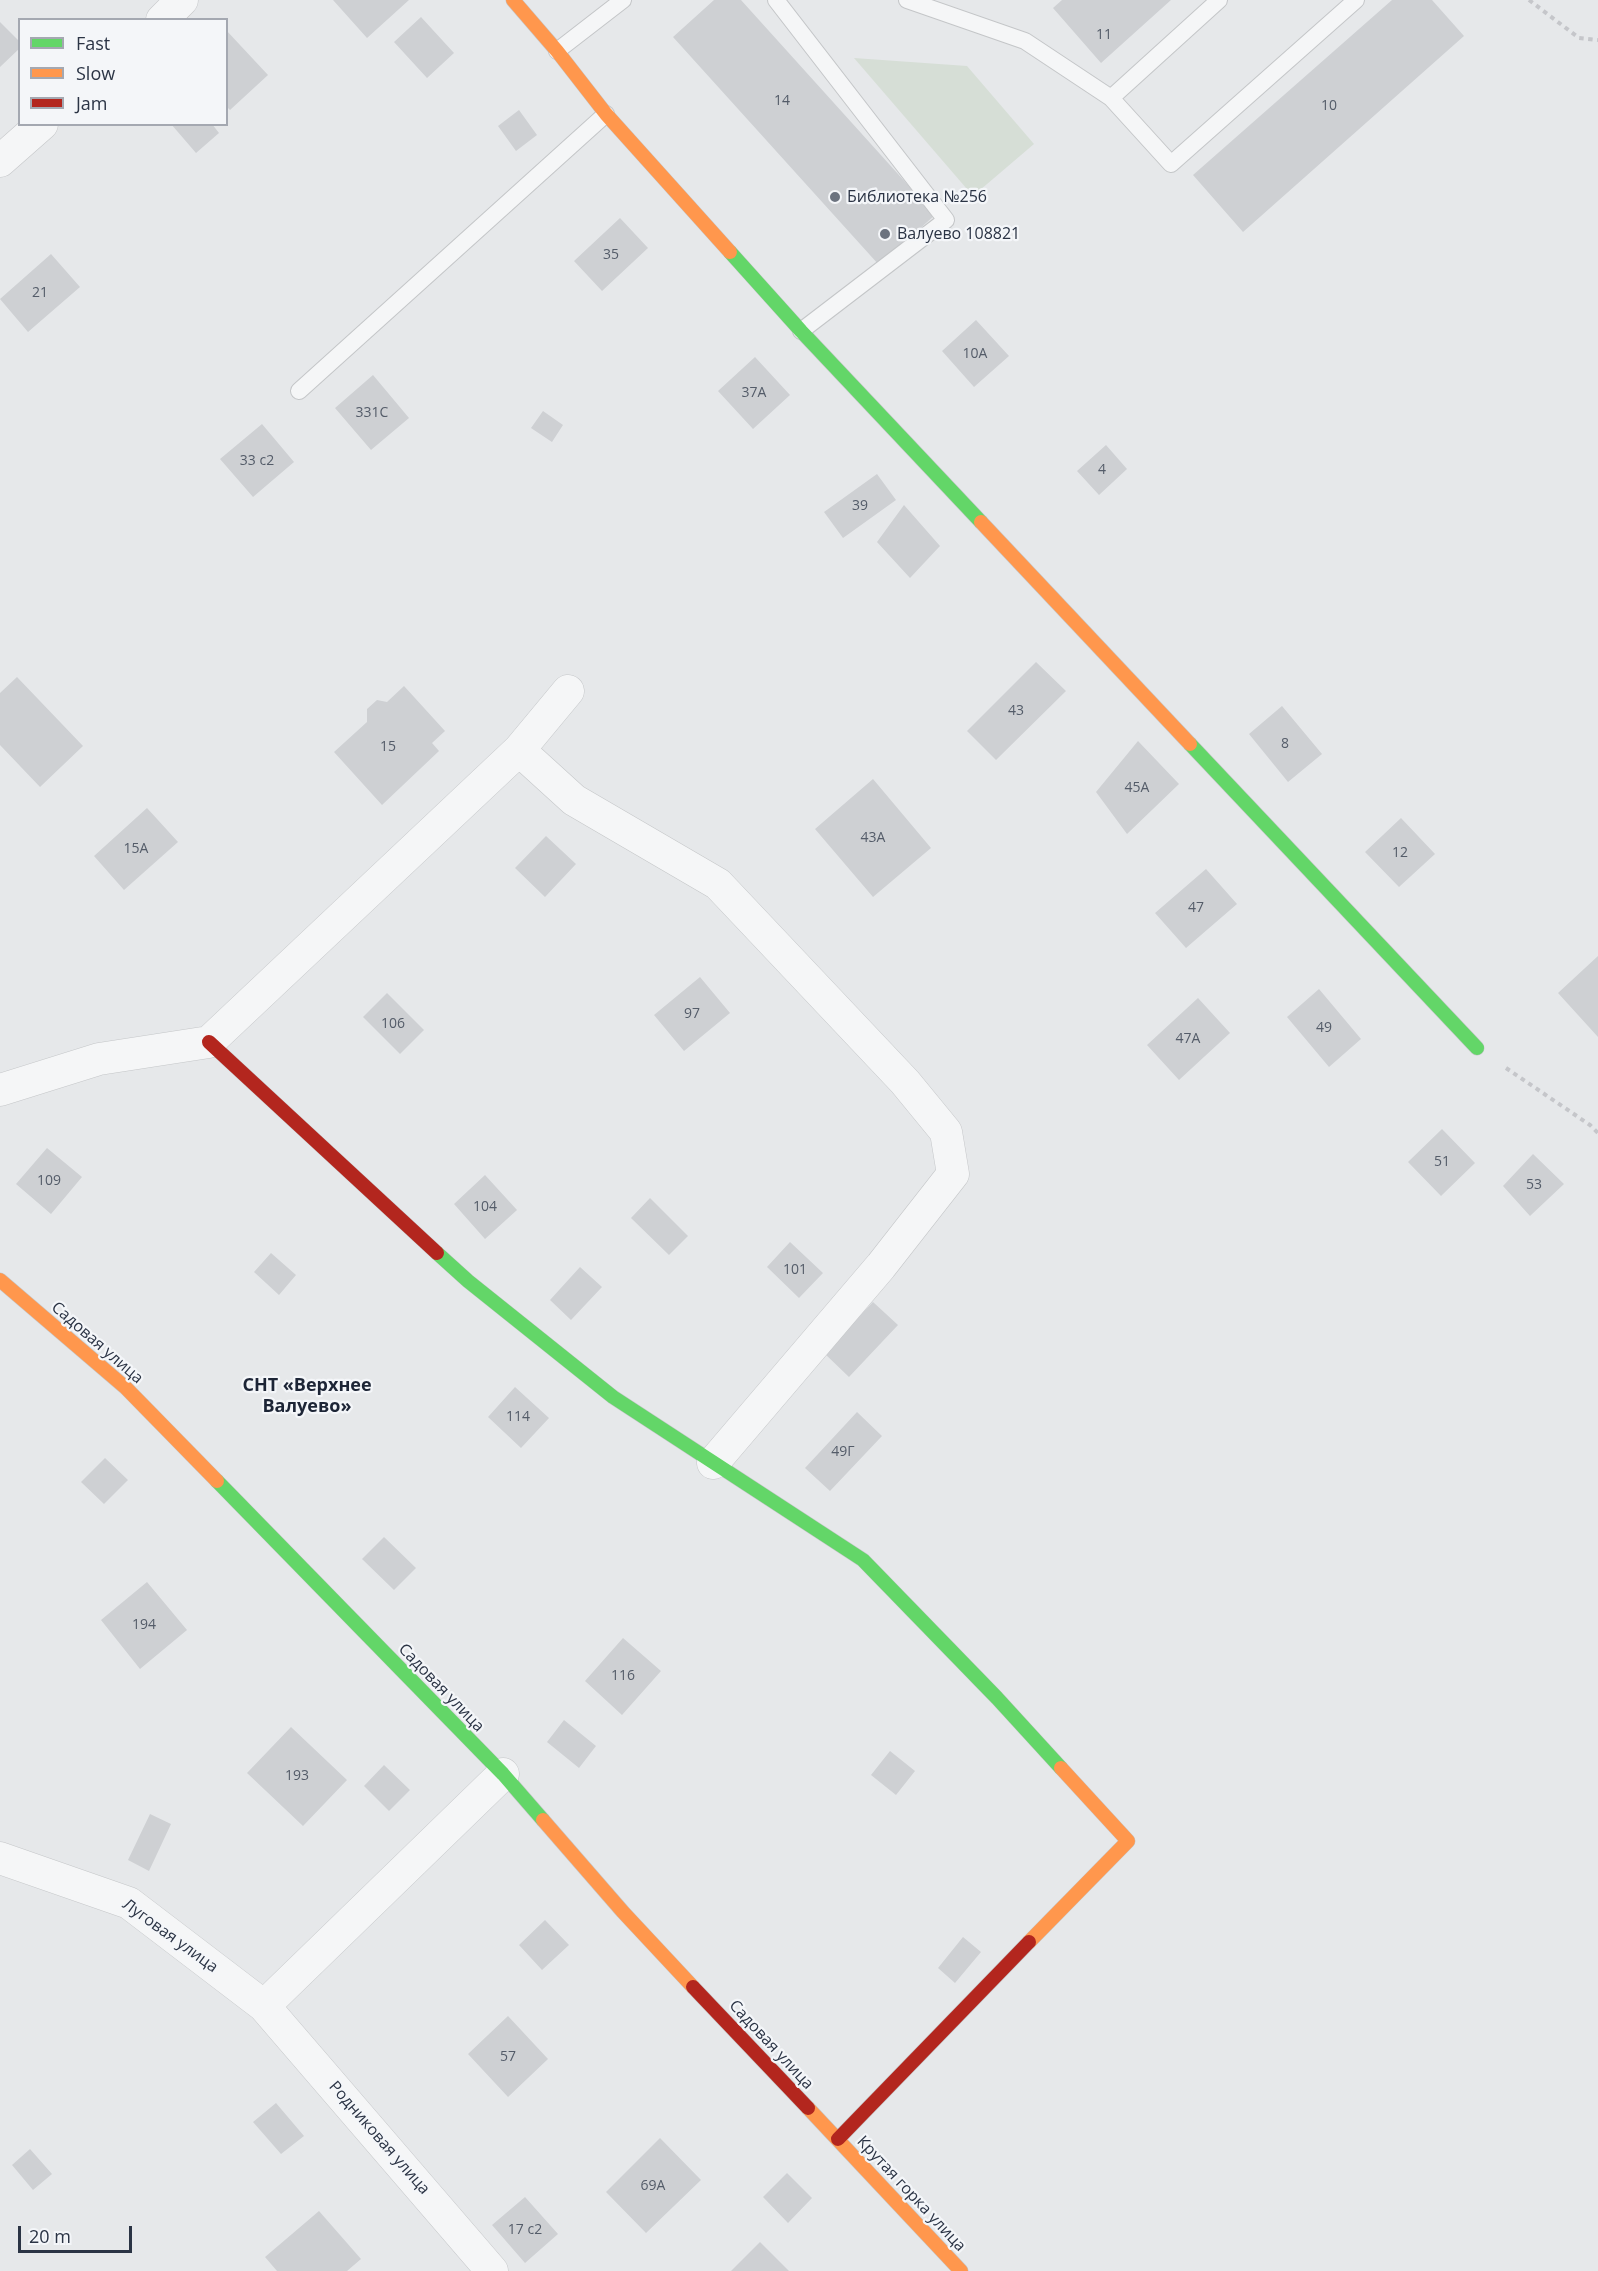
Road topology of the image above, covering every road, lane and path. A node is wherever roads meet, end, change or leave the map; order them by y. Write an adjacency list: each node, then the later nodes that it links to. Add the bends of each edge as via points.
1 (182, 0): 9 (street)
2 (513, 0): 11 (street)
3 (623, 0): 11 (lane)
4 (776, 0): 16 (lane, via 946,220)
5 (907, 0): 12 (lane, via 1025,41)
6 (1219, 0): 12 (lane)
7 (1356, 0): 12 (lane, via 1171,164)
8 (1528, 0): 10 (path, via 1579,38)
9 (164, 18)
10 (1598, 40)
11 (557, 51): 13 (street)
12 (1111, 98)
13 (606, 114): 16 (street); 17 (lane)
14 (40, 126): 15 (street)
15 (0, 161)
16 (801, 331): 21 (street)
17 (299, 391)
18 (568, 691): 19 (street)
19 (519, 750): 20 (street); 25 (street, via 574,800 718,884 906,1082 946,1132 953,1174 881,1266)
20 (209, 1042): 22 (street, via 99,1059); 25 (street, via 468,1281 613,1397)
21 (1477, 1048): 23 (path)
22 (0, 1090)
23 (1598, 1133)
24 (0, 1280): 26 (street, Садовая улица, via 126,1388)
25 (713, 1462): 29 (street, via 863,1560 1128,1841)
26 (503, 1774): 28 (street); 29 (street, Садовая улица, via 622,1912)
27 (0, 1858): 28 (street, Луговая улица, via 129,1903)
28 (264, 2006): 30 (street, Родниковая улица)
29 (837, 2139): 31 (street, Крутая горка улица)
30 (492, 2271)
31 (961, 2271)

